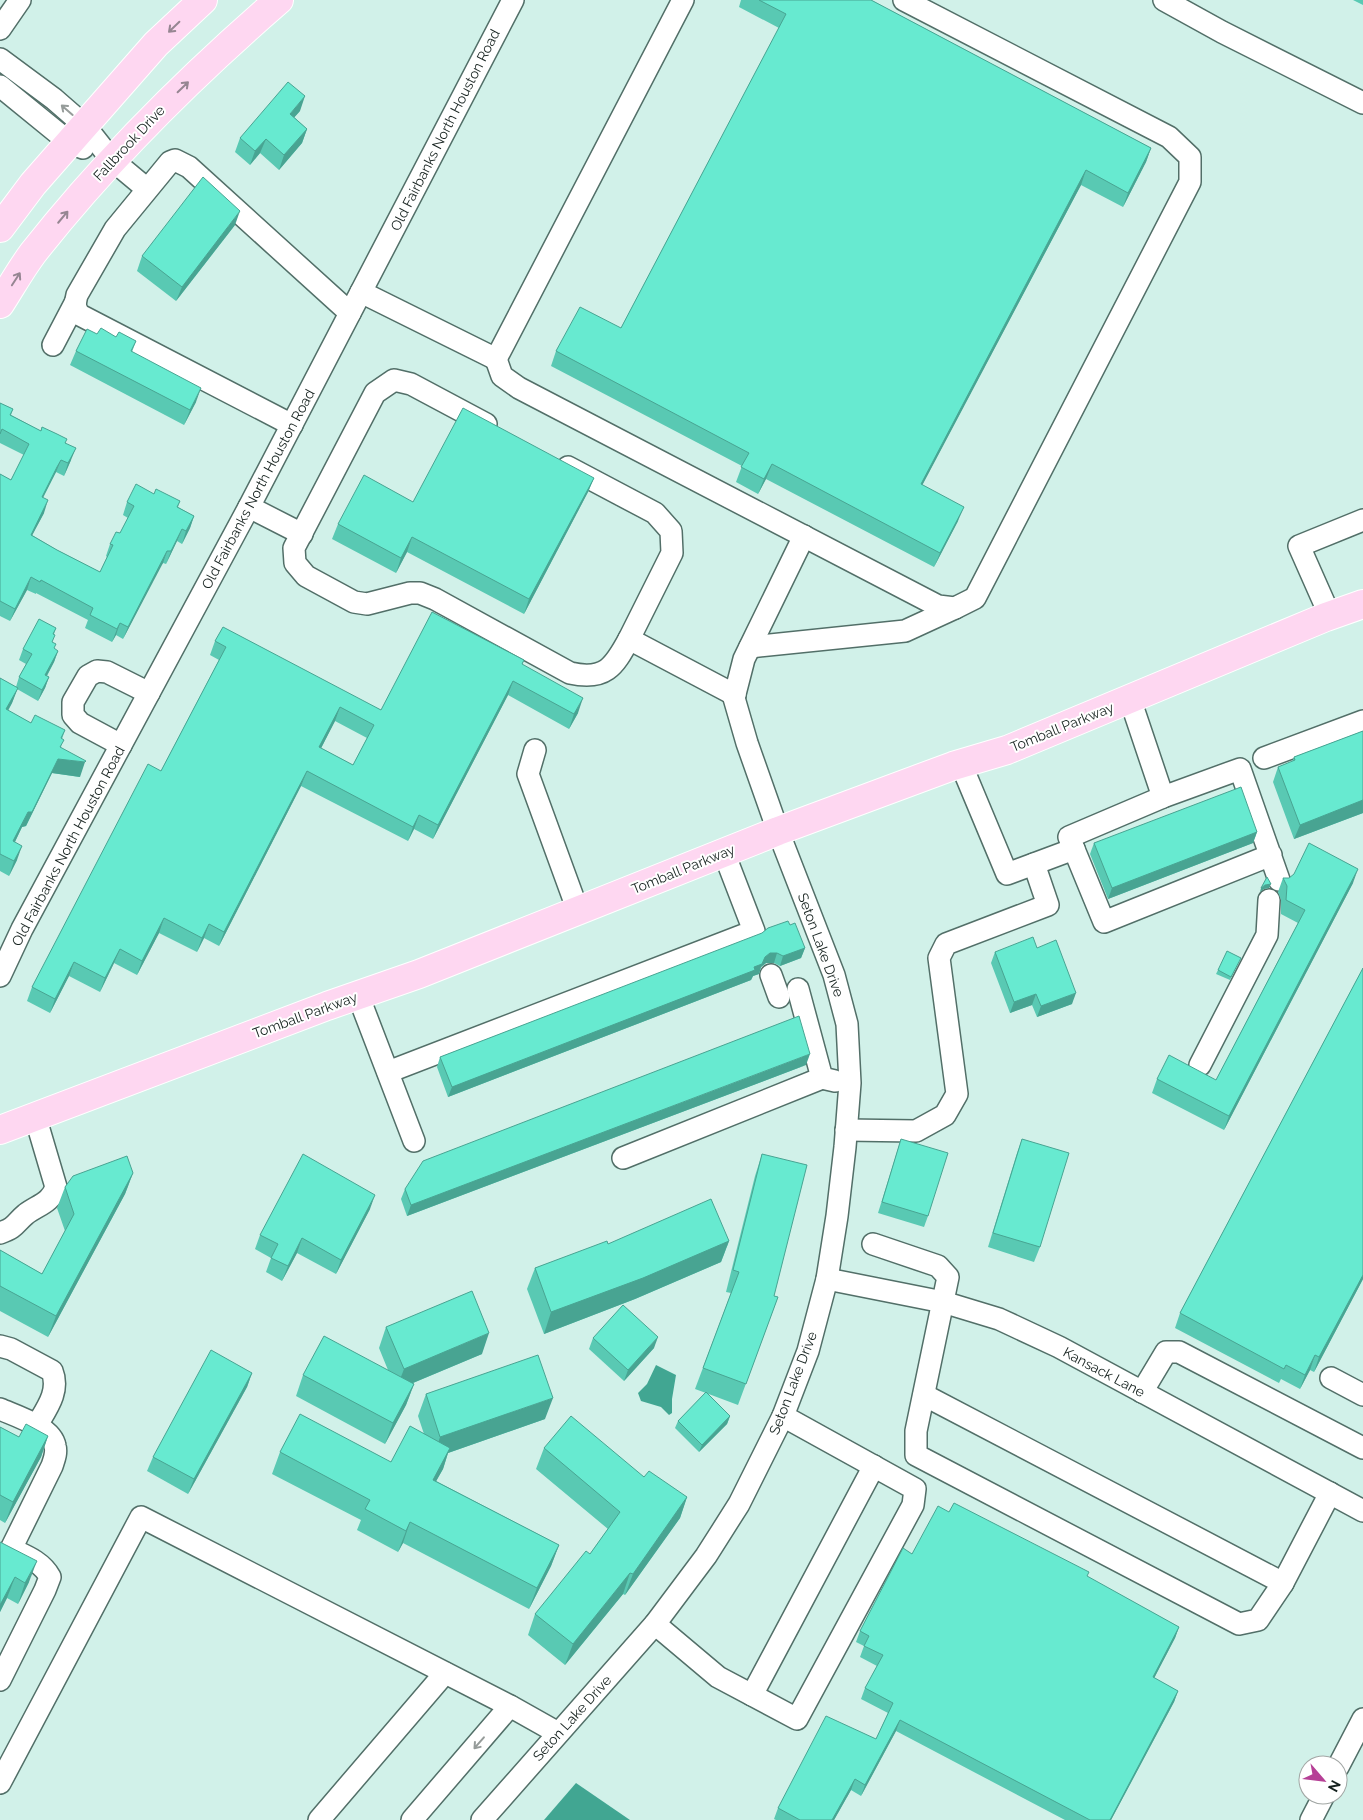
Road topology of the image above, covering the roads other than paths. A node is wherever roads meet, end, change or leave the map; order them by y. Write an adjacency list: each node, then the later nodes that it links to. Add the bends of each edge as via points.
1 (20, 0): 8 (street)
2 (203, 0): 12 (main road, one-way to 12, via 156,44)
3 (279, 0): 13 (main road, Fallbrook Drive, one-way to 3, via 221,50)
4 (513, 0): 16 (street, Old Fairbanks North Houston Road)
5 (682, 0): 21 (street)
6 (904, 0): 30 (street, via 1169,137 1190,157 1190,182 975,598)
7 (1164, 0): 11 (street)
8 (0, 29)
9 (0, 59): 12 (street, one-way to 9, via 47,94)
10 (0, 86): 12 (street)
11 (1363, 103)
12 (77, 134): 13 (street); 15 (main road)
13 (112, 159): 14 (street); 18 (main road, Fallbrook Drive, one-way to 13, via 32,254)
14 (147, 189): 17 (street, via 115,229); 19 (street, via 170,162 181,162)
15 (0, 228)
16 (361, 292): 19 (street, Old Fairbanks North Houston Road); 21 (street)
17 (75, 303): 20 (street); 22 (street, via 80,315)
18 (0, 304)
19 (350, 313): 22 (street, Old Fairbanks North Houston Road)
20 (53, 345)
21 (496, 359): 28 (street, via 502,376 519,388)
22 (292, 425): 25 (street, Old Fairbanks North Houston Road)
23 (507, 435): 27 (street, via 411,384 394,380 375,393)
24 (550, 458): 32 (street, via 655,513 671,531 672,554)
25 (249, 507): 27 (street); 34 (street, Old Fairbanks North Houston Road)
26 (1363, 520): 31 (street, via 1299,546)
27 (302, 534): 32 (street, via 294,548 295,563 306,576 354,602 367,604 420,593 570,672 585,676 603,672 616,662)
28 (804, 536): 30 (street, via 938,606); 33 (street)
29 (1363, 604): 31 (main road, Tomball Parkway)
30 (955, 608): 33 (street, via 904,631)
31 (1330, 616): 36 (main road, Tomball Parkway)
32 (629, 639): 35 (street)
33 (750, 647): 35 (street)
34 (149, 693): 38 (street, Old Fairbanks North Houston Road); 38 (street, via 107,672 97,671 88,676 73,702 73,715 80,723)
35 (735, 695): 43 (street, Seton Lake Drive, via 747,743)
36 (1130, 699): 41 (main road, Tomball Parkway, via 1007,750); 42 (street)
37 (1363, 722): 40 (street)
38 (121, 746): 52 (street, Old Fairbanks North Houston Road)
39 (535, 750): 50 (street, via 528,774)
40 (1264, 758)
41 (961, 764): 43 (main road, Tomball Parkway); 47 (street, via 1007,874)
42 (1163, 797): 44 (street, via 1069,837); 46 (street, via 1240,769)
43 (778, 831): 45 (main road, Tomball Parkway); 57 (street, Seton Lake Drive, via 834,975 848,1024)
44 (1074, 849): 46 (street, via 1104,922); 47 (street)
45 (724, 853): 50 (main road, Tomball Parkway); 55 (street, via 757,938)
46 (1271, 856): 48 (street)
47 (1034, 864): 60 (street, via 1048,905 946,944 939,958 957,1094 945,1115 916,1131)
48 (1279, 880)
49 (1269, 900): 54 (street, via 1267,935)
50 (578, 911): 53 (main road, Tomball Parkway)
51 (771, 975): 56 (street, via 789,993)
52 (0, 976)
53 (358, 995): 55 (street); 58 (main road, Tomball Parkway)
54 (1200, 1065)
55 (388, 1072): 61 (street)
56 (822, 1078): 57 (street); 62 (street)
57 (850, 1084): 60 (street, Seton Lake Drive)
58 (35, 1116): 59 (main road, Tomball Parkway); 63 (street, via 56,1187 44,1204 27,1214 14,1228)
59 (0, 1130)
60 (846, 1130): 65 (street, Seton Lake Drive)
61 (414, 1141)
62 (623, 1158)
63 (0, 1233)
64 (873, 1244): 66 (street, via 938,1266 948,1277)
65 (827, 1279): 66 (street, Kansack Lane); 73 (street, Seton Lake Drive, via 808,1351)
66 (943, 1302): 69 (street, Kansack Lane, via 1000,1319); 70 (street)
67 (0, 1346): 74 (street, via 52,1371 56,1380 52,1399)
68 (1330, 1378): 71 (street)
69 (1142, 1392): 75 (street, via 1166,1352 1179,1352); 77 (street, Kansack Lane)
70 (924, 1395): 80 (street); 80 (street, via 916,1431 916,1455 1239,1624 1258,1620)
71 (1363, 1395)
72 (0, 1408): 74 (street)
73 (783, 1416): 76 (street); 81 (street, Seton Lake Drive, via 739,1504 706,1556)
74 (37, 1425): 79 (street, via 56,1445 55,1456)
75 (1363, 1448)
76 (874, 1466): 84 (street); 84 (street, via 915,1489 913,1505 797,1720)
77 (1330, 1493): 78 (street, Kansack Lane); 80 (street)
78 (1363, 1511)
79 (6, 1546): 83 (street, via 34,1561 50,1577)
80 (1282, 1583)
81 (655, 1624): 84 (street, via 718,1677); 87 (street, Seton Lake Drive)
82 (445, 1673): 85 (street); 89 (street, via 141,1517); 91 (street)
83 (0, 1680)
84 (752, 1695)
85 (510, 1706): 87 (street); 93 (street, one-way to 93)
86 (1363, 1719): 88 (street)
87 (558, 1733): 94 (street, Seton Lake Drive)
88 (1344, 1755)
89 (0, 1783)
90 (1318, 1805): 95 (street)
91 (319, 1820): 92 (street)
92 (326, 1820)
93 (412, 1820)
94 (482, 1820)
95 (1310, 1820)

